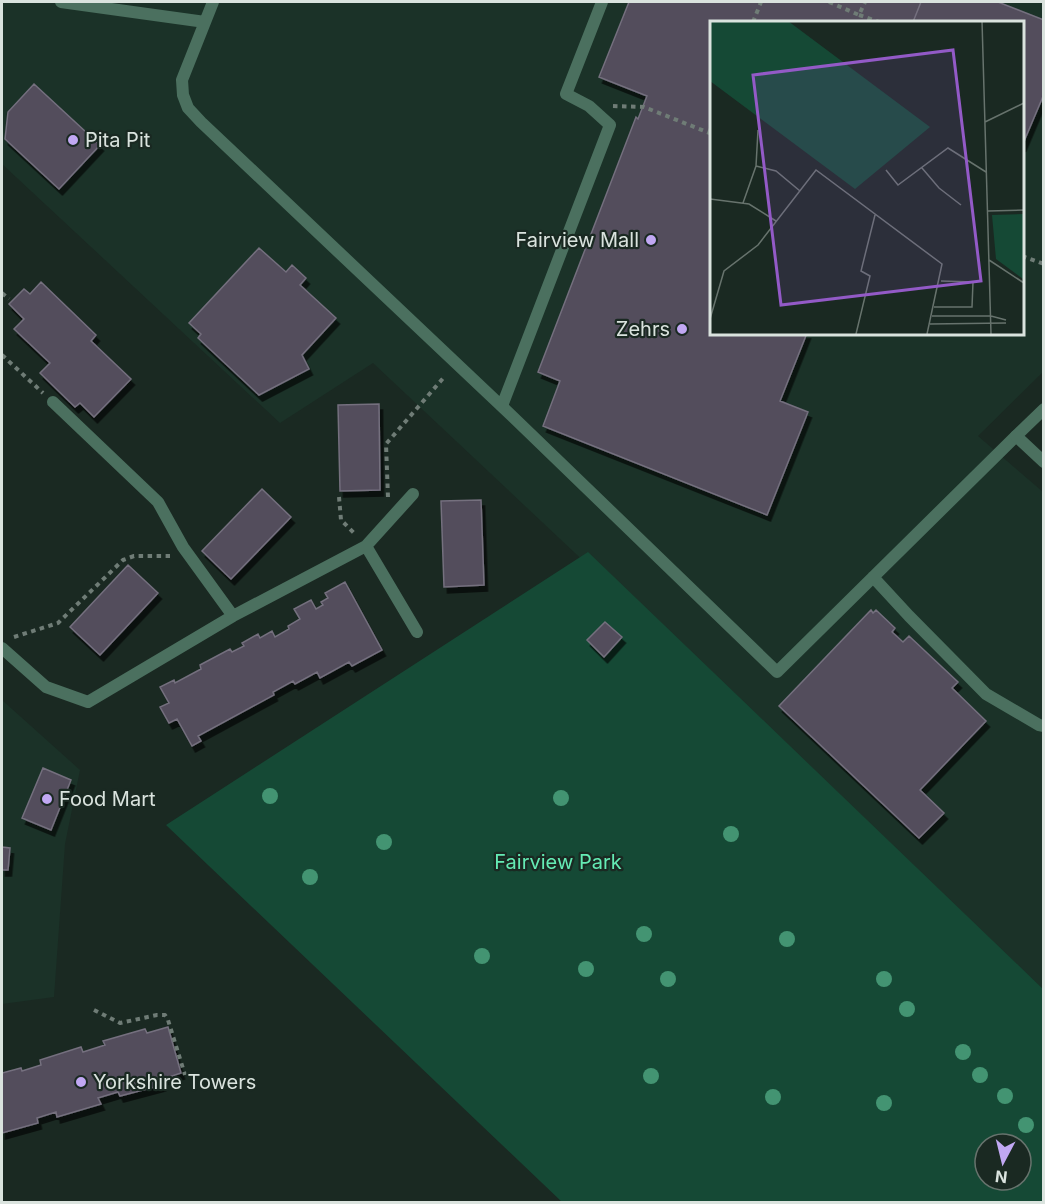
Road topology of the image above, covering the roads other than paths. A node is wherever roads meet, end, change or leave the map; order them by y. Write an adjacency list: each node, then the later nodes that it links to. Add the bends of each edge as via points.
1 (61, 2): 4 (street)
2 (213, 2): 4 (street)
3 (602, 2): 6 (street, via 566,94 589,106 610,125)
4 (205, 22): 6 (street, via 182,80 188,108)
5 (53, 402): 13 (street, via 158,502 183,547)
6 (502, 406): 12 (street, via 777,672)
7 (1044, 409): 8 (street)
8 (1016, 436): 9 (street); 12 (street)
9 (1044, 462)
10 (413, 494): 11 (street)
11 (366, 546): 13 (street); 14 (street)
12 (873, 577): 16 (street, via 986,694)
13 (233, 615): 15 (street, via 87,702 46,687)
14 (417, 632)
15 (2, 648)
16 (1044, 726)

